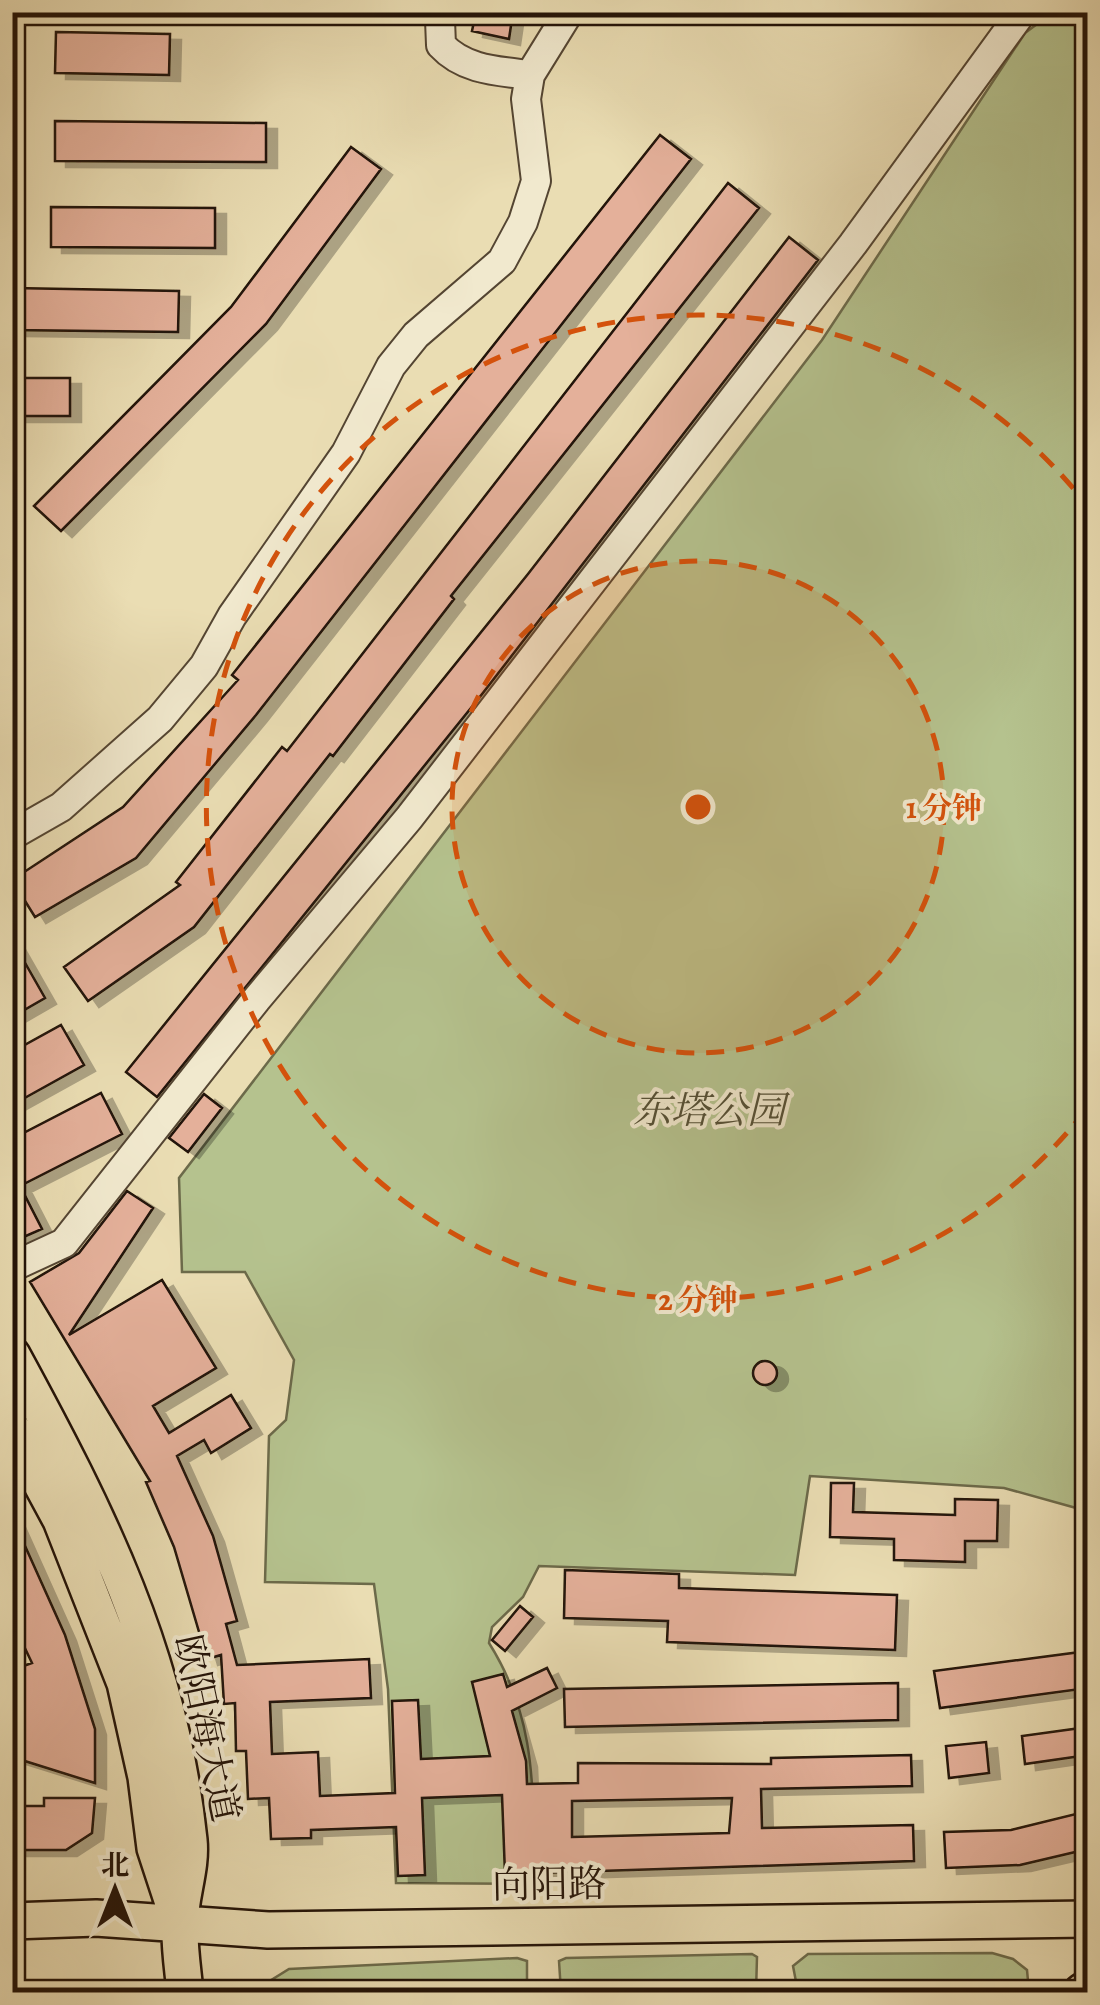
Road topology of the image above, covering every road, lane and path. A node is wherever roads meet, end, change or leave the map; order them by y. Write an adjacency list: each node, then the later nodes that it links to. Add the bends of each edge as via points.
1 (569, 12): 4 (street)
2 (1022, 12): 6 (street, via 853,244 409,818 64,1243)
3 (440, 20): 4 (street, via 441,44 453,58)
4 (530, 75): 5 (street, via 526,99 536,181 502,261 416,335 391,366 346,453 204,666 160,720 61,807)
5 (12, 834)
6 (12, 1267)
7 (12, 1355): 11 (main road, 欧阳海大道, via 94,1505 158,1673 190,1846)
8 (12, 1429): 11 (main road, 欧阳海大道, via 62,1520 124,1683 155,1848)
9 (1088, 1919): 11 (main road, 向阳路, via 268,1930)
10 (12, 1921): 11 (main road, 向阳路)
11 (180, 1923): 12 (main road)
12 (185, 1992)

